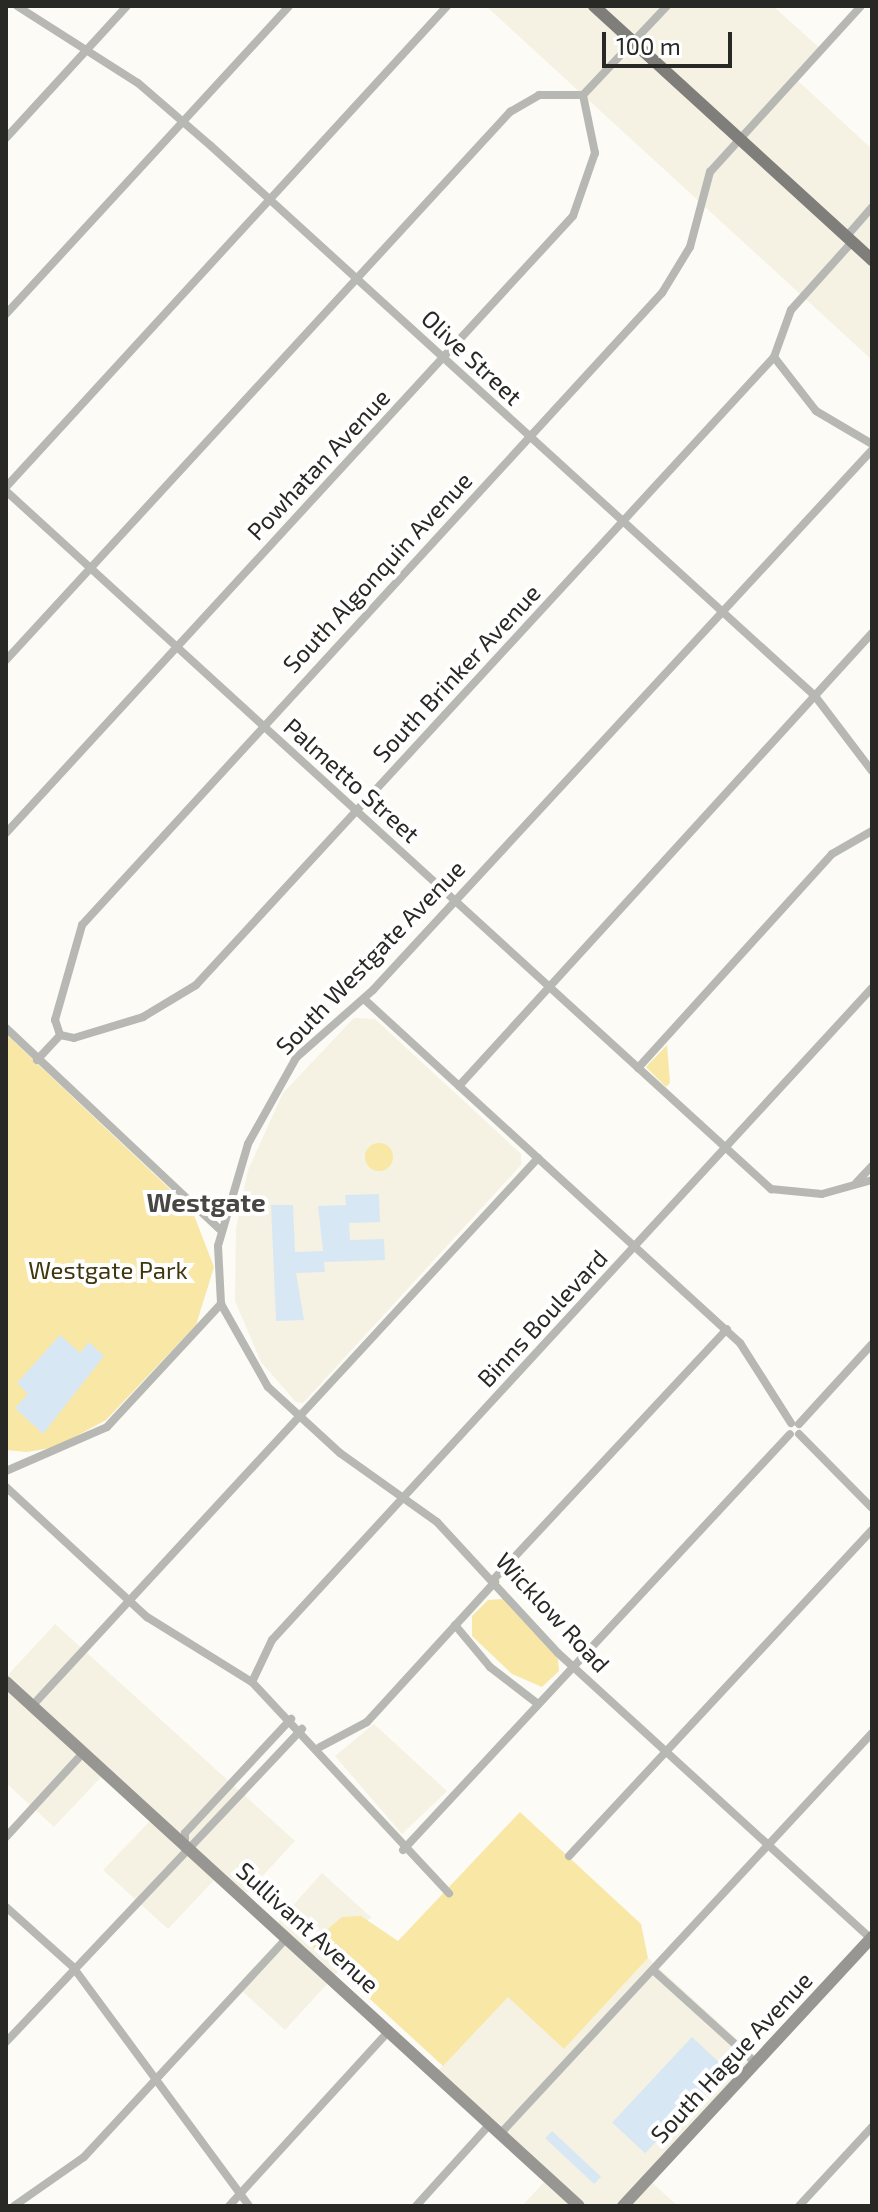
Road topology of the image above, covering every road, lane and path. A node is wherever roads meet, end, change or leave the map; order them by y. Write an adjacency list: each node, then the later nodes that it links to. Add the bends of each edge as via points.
1 (17, 6): 9 (street, Olive Street)
2 (127, 6): 9 (street)
3 (289, 6): 11 (street)
4 (447, 6): 14 (street)
5 (594, 6): 8 (main road)
6 (667, 6): 8 (street)
7 (861, 6): 13 (street, South Algonquin Avenue)
8 (633, 41): 10 (street); 13 (main road)
9 (86, 50): 11 (street, Olive Street); 12 (street)
10 (583, 95): 18 (street, via 523,101); 21 (street, Powhatan Avenue, via 595,153 585,195)
11 (183, 121): 14 (street, Olive Street); 19 (street)
12 (6, 138)
13 (741, 139): 16 (main road); 22 (street, South Algonquin Avenue, via 700,188 690,247 662,293)
14 (270, 200): 18 (street, Olive Street); 25 (street)
15 (872, 207): 16 (street, South Brinker Avenue)
16 (849, 239): 17 (main road); 20 (street, South Brinker Avenue, via 791,310)
17 (872, 260)
18 (357, 279): 21 (street, Olive Street); 27 (street)
19 (6, 314)
20 (774, 357): 23 (street, via 816,411); 26 (street, South Brinker Avenue)
21 (443, 358): 22 (street, Olive Street); 30 (street, Powhatan Avenue)
22 (529, 437): 26 (street, Olive Street); 33 (street, South Algonquin Avenue)
23 (872, 444)
24 (872, 450): 28 (street, South Westgate Avenue)
25 (6, 489): 27 (street, Palmetto Street)
26 (622, 522): 28 (street, Olive Street); 35 (street, South Brinker Avenue)
27 (90, 568): 30 (street, Palmetto Street); 31 (street)
28 (721, 611): 32 (street, Olive Street); 38 (street, South Westgate Avenue)
29 (872, 633): 32 (street)
30 (176, 647): 33 (street, Palmetto Street); 37 (street, Powhatan Avenue)
31 (6, 660)
32 (815, 696): 34 (street, Olive Street); 39 (street)
33 (263, 726): 35 (street, Palmetto Street); 43 (street, South Algonquin Avenue, via 82,925 55,1020)
34 (872, 771)
35 (356, 811): 38 (street, Palmetto Street); 43 (street, South Brinker Avenue, via 178,1001 105,1030)
36 (872, 831): 45 (street, via 832,854)
37 (6, 833)
38 (455, 901): 39 (street, Palmetto Street); 41 (street, South Westgate Avenue)
39 (549, 987): 45 (street, Palmetto Street); 46 (street)
40 (872, 988): 47 (street, Binns Boulevard)
41 (364, 999): 46 (street); 52 (street, South Westgate Avenue, via 286,1073 248,1144)
42 (6, 1028): 44 (street)
43 (60, 1035): 44 (street)
44 (37, 1060): 52 (street)
45 (638, 1068): 47 (street, Palmetto Street)
46 (459, 1086): 48 (street)
47 (726, 1148): 51 (street, Palmetto Street, via 771,1189 822,1194); 53 (street, Binns Boulevard)
48 (538, 1158): 53 (street); 57 (street)
49 (872, 1166): 51 (street)
50 (872, 1180): 51 (street, Palmetto Street)
51 (855, 1185)
52 (219, 1229): 54 (street, South Westgate Avenue)
53 (636, 1247): 55 (street); 61 (street, Binns Boulevard)
54 (221, 1304): 57 (street, Wicklow Road, via 255,1373); 59 (street, via 107,1427)
55 (727, 1329): 58 (street, via 764,1372); 64 (street)
56 (872, 1344): 58 (street)
57 (299, 1417): 61 (street, Wicklow Road); 65 (street)
58 (795, 1429): 62 (street); 67 (street)
59 (6, 1471)
60 (6, 1487): 65 (street)
61 (405, 1497): 64 (street, Wicklow Road); 69 (street, Binns Boulevard, via 272,1640)
62 (872, 1508)
63 (872, 1530): 76 (street)
64 (494, 1581): 66 (street); 67 (street, Wicklow Road)
65 (130, 1601): 69 (street, via 177,1639); 71 (street)
66 (455, 1625): 70 (street, via 490,1667); 75 (street, via 367,1722)
67 (573, 1667): 70 (street); 76 (street, Wicklow Road)
68 (6, 1682): 71 (main road, Sullivant Avenue)
69 (252, 1682): 72 (street)
70 (538, 1704): 81 (street)
71 (32, 1706): 77 (main road, Sullivant Avenue)
72 (291, 1719): 73 (street); 80 (street, via 185,1833)
73 (302, 1729): 75 (street); 80 (street, via 198,1842)
74 (872, 1733): 79 (street)
75 (320, 1747): 81 (street)
76 (666, 1752): 79 (street, Wicklow Road); 82 (street)
77 (83, 1753): 78 (street); 80 (main road, Sullivant Avenue)
78 (6, 1837)
79 (768, 1845): 86 (street, Wicklow Road); 88 (street)
80 (185, 1846): 85 (main road, Sullivant Avenue); 87 (street)
81 (403, 1850): 83 (street)
82 (569, 1856)
83 (449, 1893)
84 (6, 1907): 87 (street)
85 (287, 1938): 89 (main road, Sullivant Avenue); 92 (street)
86 (872, 1939): 91 (main road, South Hague Avenue)
87 (73, 1967): 90 (street); 92 (street)
88 (653, 1970): 91 (street); 95 (street)
89 (389, 2031): 93 (main road, Sullivant Avenue); 96 (street)
90 (6, 2042)
91 (756, 2063): 102 (main road, South Hague Avenue)
92 (158, 2080): 96 (street); 97 (street, via 84,2157)
93 (490, 2124): 95 (main road, Sullivant Avenue); 100 (street)
94 (872, 2127): 103 (street)
95 (501, 2133): 101 (main road, Sullivant Avenue)
96 (240, 2194): 98 (street); 99 (street)
97 (14, 2206)
98 (229, 2206)
99 (249, 2206)
100 (416, 2206)
101 (579, 2206)
102 (623, 2206)
103 (799, 2206)

